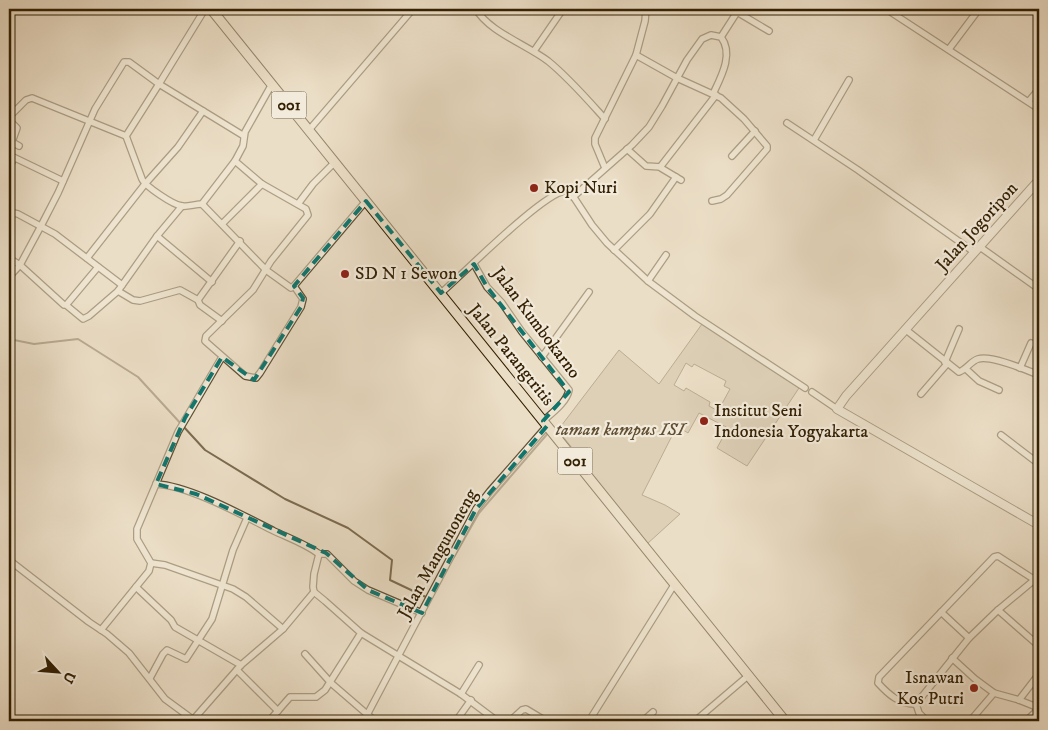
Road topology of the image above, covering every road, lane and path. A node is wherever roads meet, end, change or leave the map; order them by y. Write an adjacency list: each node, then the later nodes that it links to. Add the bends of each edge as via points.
1 (205, 9): 17 (street)
2 (211, 9): 18 (main road, Jalan Parangtritis / 001)
3 (412, 9): 28 (street)
4 (476, 9): 13 (street, via 492,27)
5 (563, 9): 13 (street)
6 (646, 9): 14 (street)
7 (887, 9): 12 (street)
8 (979, 9): 12 (street)
9 (738, 10): 10 (street); 11 (street)
10 (769, 31)
11 (722, 37): 15 (street, via 711,35 702,39); 20 (street, via 727,54)
12 (949, 49): 21 (street)
13 (534, 51): 25 (street, via 560,72)
14 (636, 54): 15 (street); 25 (street)
15 (677, 78): 20 (street); 34 (street, via 649,127)
16 (849, 80): 32 (street)
17 (159, 84): 23 (street); 26 (street, via 125,61); 30 (street)
18 (272, 84): 28 (main road, Jalan Parangtritis / 001); 31 (street)
19 (1039, 89): 21 (street)
20 (714, 94): 29 (street); 39 (street)
21 (1029, 102): 22 (street)
22 (1039, 109)
23 (203, 111): 31 (street); 44 (street)
24 (9, 118): 26 (street, via 32,98); 33 (street, via 17,128 12,142)
25 (605, 119): 41 (street, via 595,141)
26 (89, 121): 30 (street); 43 (street)
27 (787, 123): 32 (street)
28 (309, 130): 38 (main road, Jalan Parangtritis / 001)
29 (755, 131): 36 (street); 48 (street, via 767,149 729,194)
30 (126, 136): 44 (street)
31 (244, 136): 37 (street)
32 (814, 140): 58 (street)
33 (19, 146)
34 (627, 149): 39 (street, via 646,166); 41 (street)
35 (11, 156): 40 (street); 43 (street)
36 (732, 156)
37 (235, 161): 45 (street); 49 (street)
38 (335, 162): 47 (main road, Jalan Parangtritis / 001); 50 (street)
39 (661, 167): 57 (street, via 679,178 650,214)
40 (9, 168)
41 (605, 168): 46 (street)
42 (1039, 180): 58 (street, Jalan Jogoripon)
43 (63, 181): 54 (street)
44 (145, 184): 51 (street); 61 (street)
45 (262, 184): 50 (street); 53 (street)
46 (573, 197): 57 (street); 62 (street, via 565,191 551,197)
47 (366, 200): 70 (street); 74 (main road, Jalan Parangtritis / 001)
48 (712, 201)
49 (202, 204): 51 (street); 53 (street)
50 (298, 204): 65 (street, via 308,212 306,218)
51 (182, 206): 55 (street)
52 (9, 212): 54 (street)
53 (222, 224): 56 (street)
54 (41, 226): 61 (street); 63 (street)
55 (157, 236): 68 (street); 69 (street)
56 (240, 241): 65 (street); 68 (street)
57 (614, 250): 67 (street)
58 (977, 250): 71 (street); 78 (street, Jalan Jogoripon)
59 (666, 255): 67 (street)
60 (9, 258): 63 (street)
61 (87, 258): 64 (street)
62 (474, 264): 74 (street); 82 (street, Jalan Kumbokarno, via 487,287)
63 (20, 265): 66 (street); 76 (street)
64 (98, 267): 69 (street); 76 (street)
65 (266, 270): 70 (street, via 287,286); 77 (street, via 253,290)
66 (9, 277)
67 (648, 281): 87 (street)
68 (212, 282): 75 (street)
69 (122, 285): 72 (street)
70 (294, 286): 81 (street, via 303,299 301,307 256,378 245,376)
71 (1039, 289)
72 (118, 291): 75 (street, via 140,301 180,290); 76 (street, via 84,319)
73 (589, 292): 82 (street)
74 (441, 293): 92 (main road, Jalan Parangtritis / 001)
75 (198, 300): 77 (street)
76 (66, 304)
77 (222, 321): 81 (street, via 204,339)
78 (905, 329): 83 (street); 91 (street, Jalan Jogoripon)
79 (959, 329): 83 (street)
80 (1031, 343): 85 (street)
81 (222, 357): 95 (street, via 185,418)
82 (542, 357): 92 (street, Jalan Kumbokarno, via 569,392)
83 (946, 363): 84 (street, via 959,372); 90 (street)
84 (966, 368): 85 (street, via 982,359); 88 (street, via 979,381)
85 (1020, 368): 86 (street)
86 (1039, 375)
87 (805, 388)
88 (999, 390)
89 (812, 392): 91 (street)
90 (921, 394)
91 (837, 409): 97 (street)
92 (545, 423): 103 (main road, Jalan Parangtritis / 001); 108 (street, Jalan Mangunoneng, via 476,510)
93 (1001, 435): 94 (street)
94 (1039, 464)
95 (156, 484): 96 (street, via 196,494); 100 (street, via 136,532 138,542)
96 (248, 518): 98 (street); 102 (street)
97 (1039, 525)
98 (319, 554): 105 (street); 108 (street, via 327,554 368,590)
99 (9, 560): 110 (street)
100 (151, 563): 102 (street); 104 (street)
101 (1037, 578): 106 (street); 107 (street, via 996,556)
102 (222, 585): 109 (street, via 240,592); 113 (street, via 212,620)
103 (674, 585): 121 (main road, Jalan Parangtritis / 001); 140 (street)
104 (136, 588): 110 (street); 113 (street, via 175,626)
105 (314, 592): 109 (street); 111 (street)
106 (998, 610): 112 (street); 114 (street)
107 (941, 612): 112 (street); 128 (street, via 877,680 899,701)
108 (422, 613): 116 (street, Jalan Mangunoneng)
109 (283, 629): 119 (street)
110 (101, 630): 122 (street, via 129,653)
111 (361, 633): 116 (street); 123 (street)
112 (969, 638): 117 (street)
113 (199, 641): 119 (street); 122 (street, via 186,659 170,650 165,651)
114 (1039, 646)
115 (305, 654): 123 (street)
116 (399, 655): 125 (street); 132 (street, Jalan Mangunoneng)
117 (952, 658): 124 (street); 128 (street)
118 (479, 665): 125 (street)
119 (239, 668): 130 (street); 133 (street)
120 (1039, 674): 127 (street)
121 (749, 675): 142 (street); 143 (main road, Jalan Parangtritis / 001)
122 (150, 678): 133 (street, via 170,703)
123 (331, 683): 130 (street, via 316,697 292,696); 132 (street)
124 (994, 693): 127 (street); 145 (street)
125 (461, 694): 126 (street)
126 (471, 700): 136 (street); 137 (street)
127 (1019, 700): 129 (street)
128 (916, 704): 144 (street)
129 (1039, 709): 146 (street)
130 (278, 710): 134 (street)
131 (653, 712): 141 (street)
132 (367, 715): 135 (street)
133 (193, 721)
134 (269, 721)
135 (374, 721)
136 (456, 721)
137 (497, 721)
138 (510, 721): 139 (street, via 526,709)
139 (546, 721)
140 (589, 721)
141 (643, 721)
142 (695, 721)
143 (785, 721)
144 (927, 721)
145 (970, 721)
146 (1026, 721)

